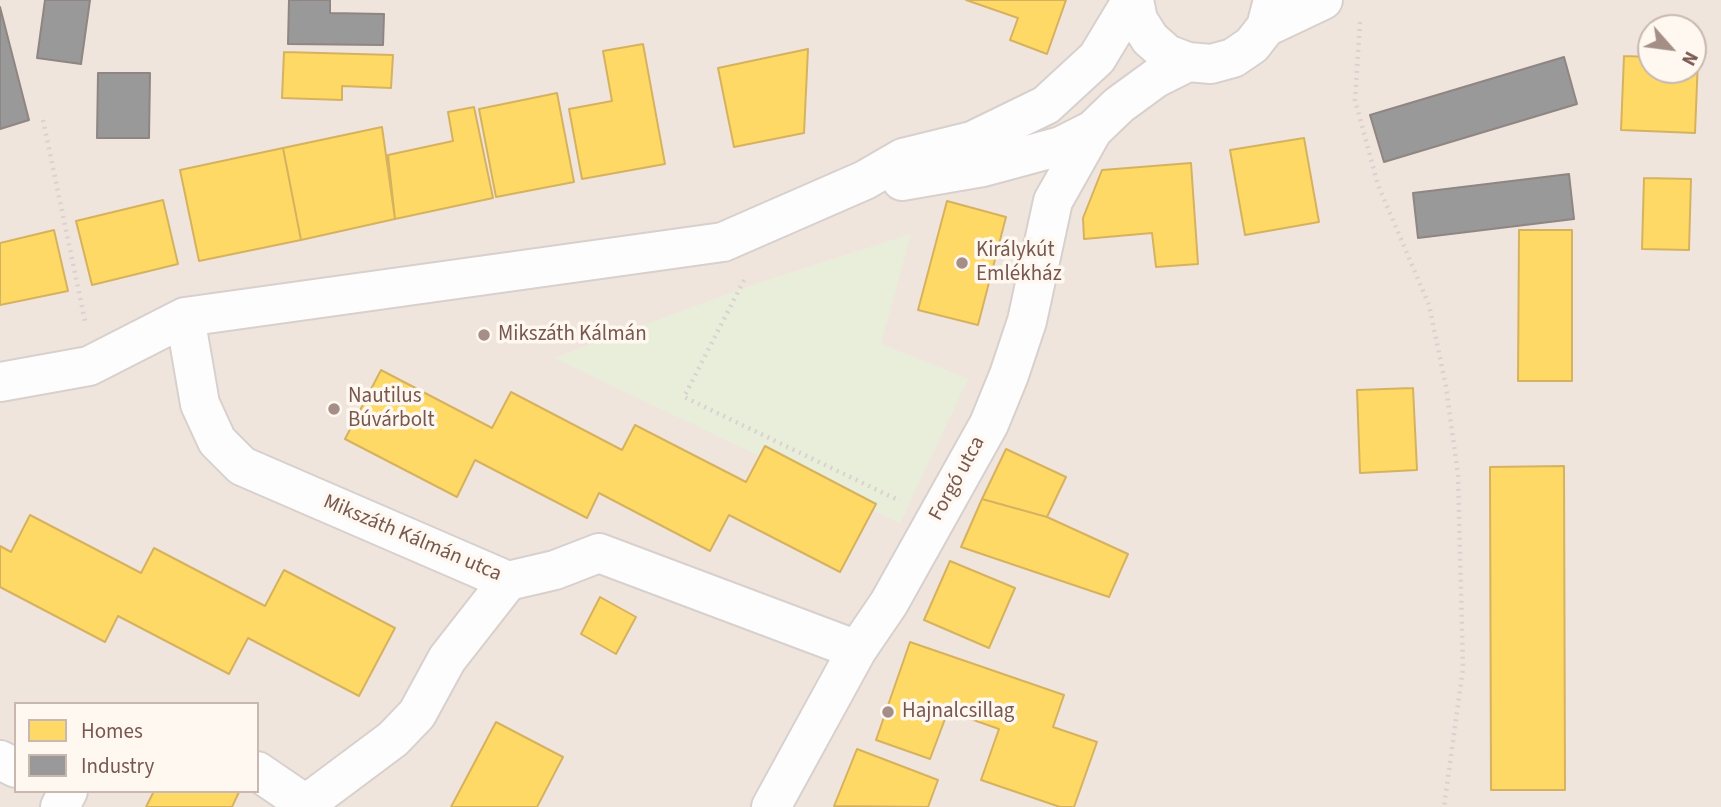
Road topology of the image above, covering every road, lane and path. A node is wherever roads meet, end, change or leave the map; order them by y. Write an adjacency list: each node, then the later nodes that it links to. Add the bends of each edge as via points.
1 (1133, 0): 5 (street, via 1150,39 1167,54); 8 (street, via 1097,58 1046,106 972,141 903,158)
2 (1324, 0): 4 (street)
3 (1360, 13): 19 (path, via 1355,100 1378,185 1429,305 1458,475 1463,668)
4 (1269, 14): 5 (street, via 1252,45 1233,58 1210,64)
5 (1188, 62): 7 (street, via 1118,105)
6 (43, 120): 11 (path, via 87,330)
7 (1093, 130): 8 (street, via 1061,146 983,167 905,181); 13 (street, Forgó utca, via 1053,201 1027,321 1009,375 989,424)
8 (865, 180): 9 (street)
9 (723, 242): 10 (street); 13 (path, via 745,281 684,397)
10 (185, 317): 11 (street); 14 (street, Mikszáth Kálmán utca, via 200,404 217,441 243,466)
11 (89, 366): 12 (street)
12 (0, 382)
13 (936, 519): 15 (street, Forgó utca, via 889,603)
14 (508, 581): 15 (street, Mikszáth Kálmán utca, via 599,553); 17 (street, via 447,659 417,714 393,738)
15 (856, 650): 18 (street, Forgó utca)
16 (259, 772): 17 (street)
17 (303, 805)
18 (772, 807)
19 (1444, 807)

